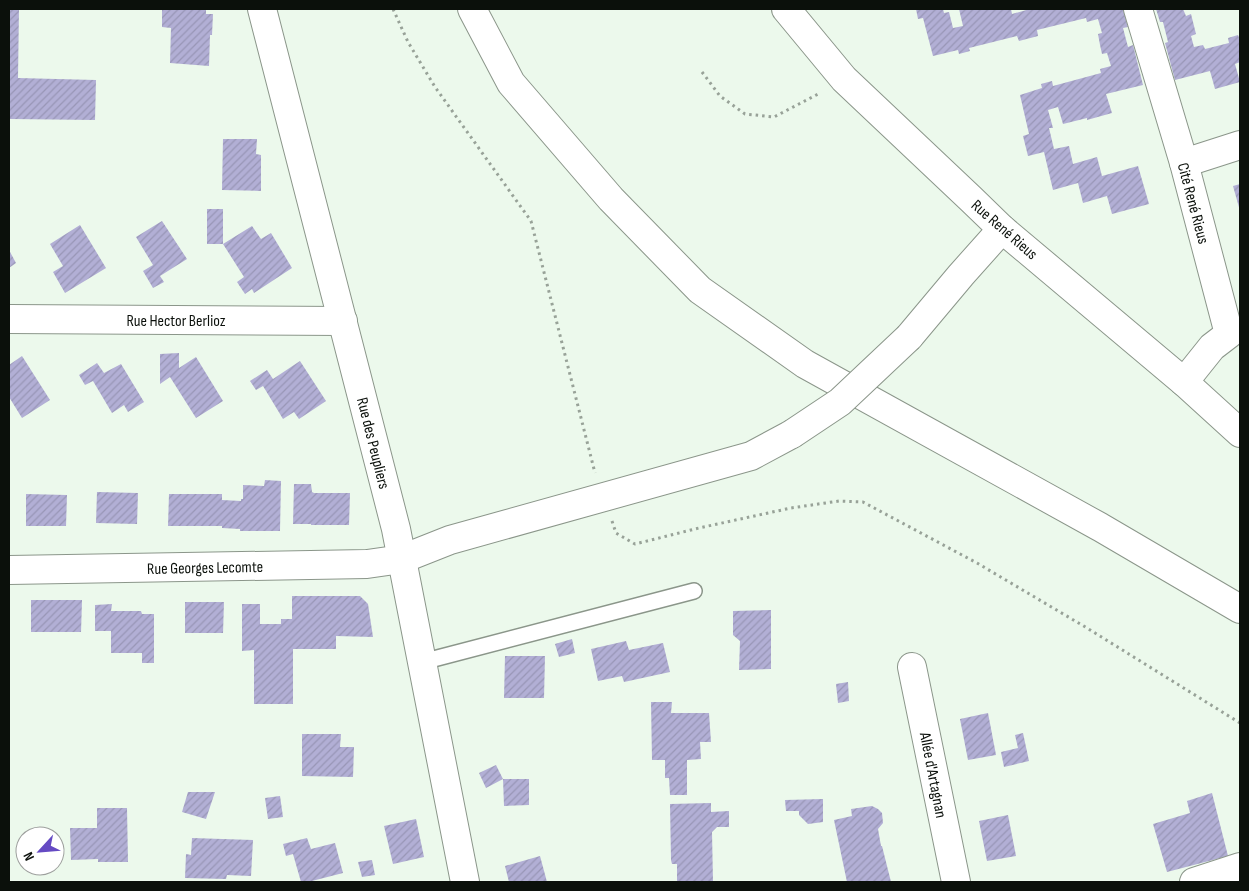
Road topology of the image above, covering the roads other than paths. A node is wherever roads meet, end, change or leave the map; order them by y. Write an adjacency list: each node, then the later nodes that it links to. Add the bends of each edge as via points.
1 (262, 9): 9 (street, Rue des Peupliers)
2 (472, 9): 16 (street, via 511,83 611,199 700,290 804,364 1100,527)
3 (786, 9): 7 (street, Rue René Rieus, via 844,79)
4 (1138, 9): 6 (street, Cité René Rieus)
5 (1240, 145): 6 (street)
6 (1184, 163): 10 (street, Cité René Rieus)
7 (1002, 229): 11 (street, Rue René Rieus); 13 (street, Rue Georges Lecomte, bridge, via 909,337 840,402 792,434 751,456 450,540)
8 (9, 319): 9 (street, Rue Hector Berlioz)
9 (343, 321): 13 (street, Rue des Peupliers)
10 (1234, 332): 11 (street, Cité René Rieus, via 1212,347)
11 (1184, 382): 12 (street, Rue René Rieus)
12 (1240, 433)
13 (402, 560): 14 (street, Rue Georges Lecomte, via 367,564); 17 (street, Rue des Peupliers)
14 (9, 570)
15 (694, 591): 17 (lane)
16 (1240, 609)
17 (422, 662): 20 (street, Rue des Peupliers)
18 (912, 667): 21 (street, Allée d'Artagnan)
19 (1240, 867): 22 (street)
20 (465, 882)
21 (956, 882)
22 (1194, 882)

